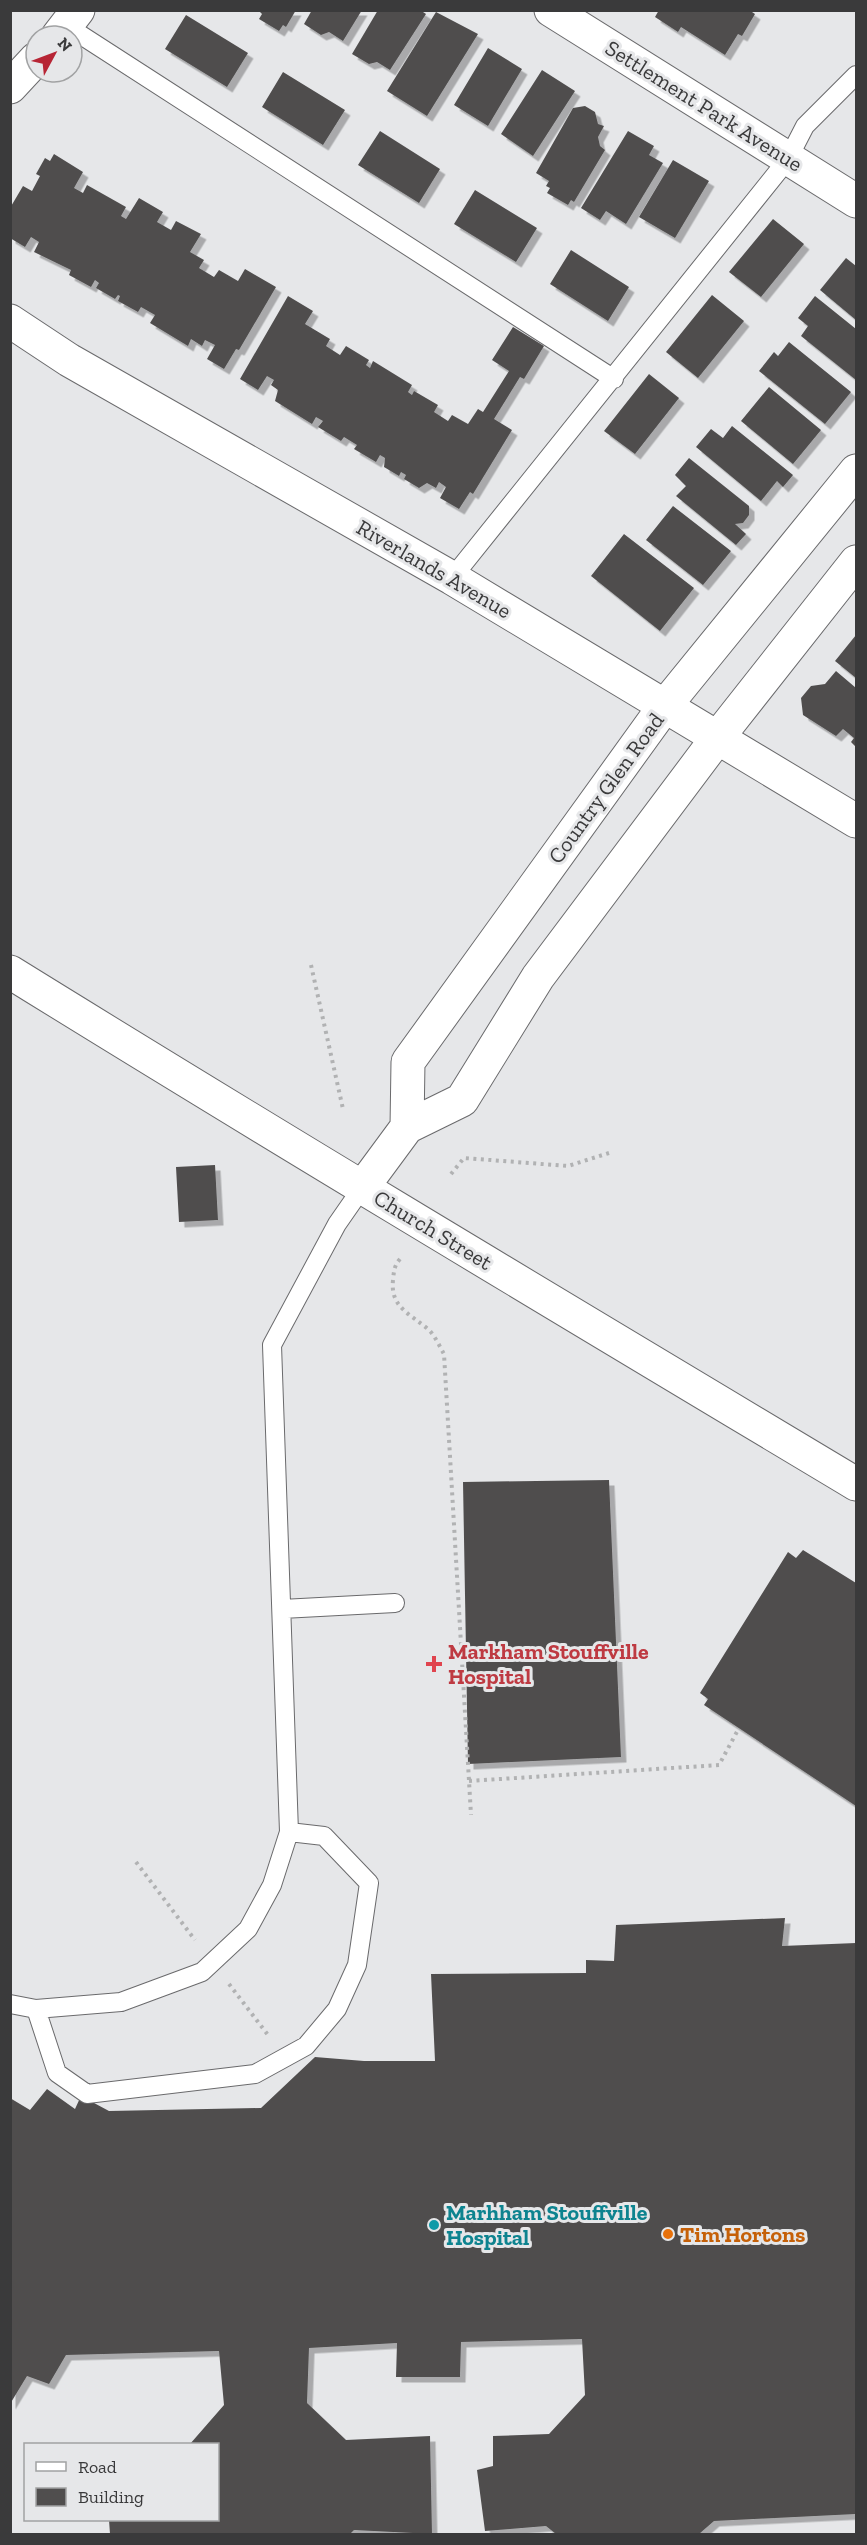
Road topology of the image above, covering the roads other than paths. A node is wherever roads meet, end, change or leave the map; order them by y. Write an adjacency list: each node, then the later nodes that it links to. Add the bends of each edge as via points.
1 (551, 10): 6 (street, Settlement Park Avenue)
2 (84, 34): 9 (lane)
3 (24, 72): 5 (street)
4 (856, 75): 6 (lane, via 806,126)
5 (10, 87)
6 (788, 159): 7 (street, Settlement Park Avenue); 9 (lane)
7 (856, 201)
8 (10, 321): 12 (street, Riverlands Avenue, via 69,360)
9 (614, 379): 12 (lane)
10 (856, 471): 13 (street, Country Glen Road)
11 (856, 562): 14 (street)
12 (452, 578): 13 (street, Riverlands Avenue)
13 (664, 707): 14 (street, Riverlands Avenue); 17 (street, Country Glen Road, via 408,1062)
14 (718, 737): 15 (street, Riverlands Avenue); 17 (street, via 538,977 462,1100)
15 (856, 821)
16 (10, 972): 18 (street, Church Street)
17 (406, 1127): 18 (street)
18 (362, 1188): 19 (street, Church Street); 21 (lane, via 337,1224 272,1345)
19 (856, 1484)
20 (395, 1603): 21 (lane)
21 (282, 1609): 22 (lane)
22 (289, 1832): 24 (lane, via 272,1885 249,1929 202,1972 121,2002); 24 (lane, via 324,1836 369,1883 357,1965 336,2009 306,2046 255,2074 87,2094 57,2073)
23 (10, 2004): 24 (lane)
24 (36, 2009)

